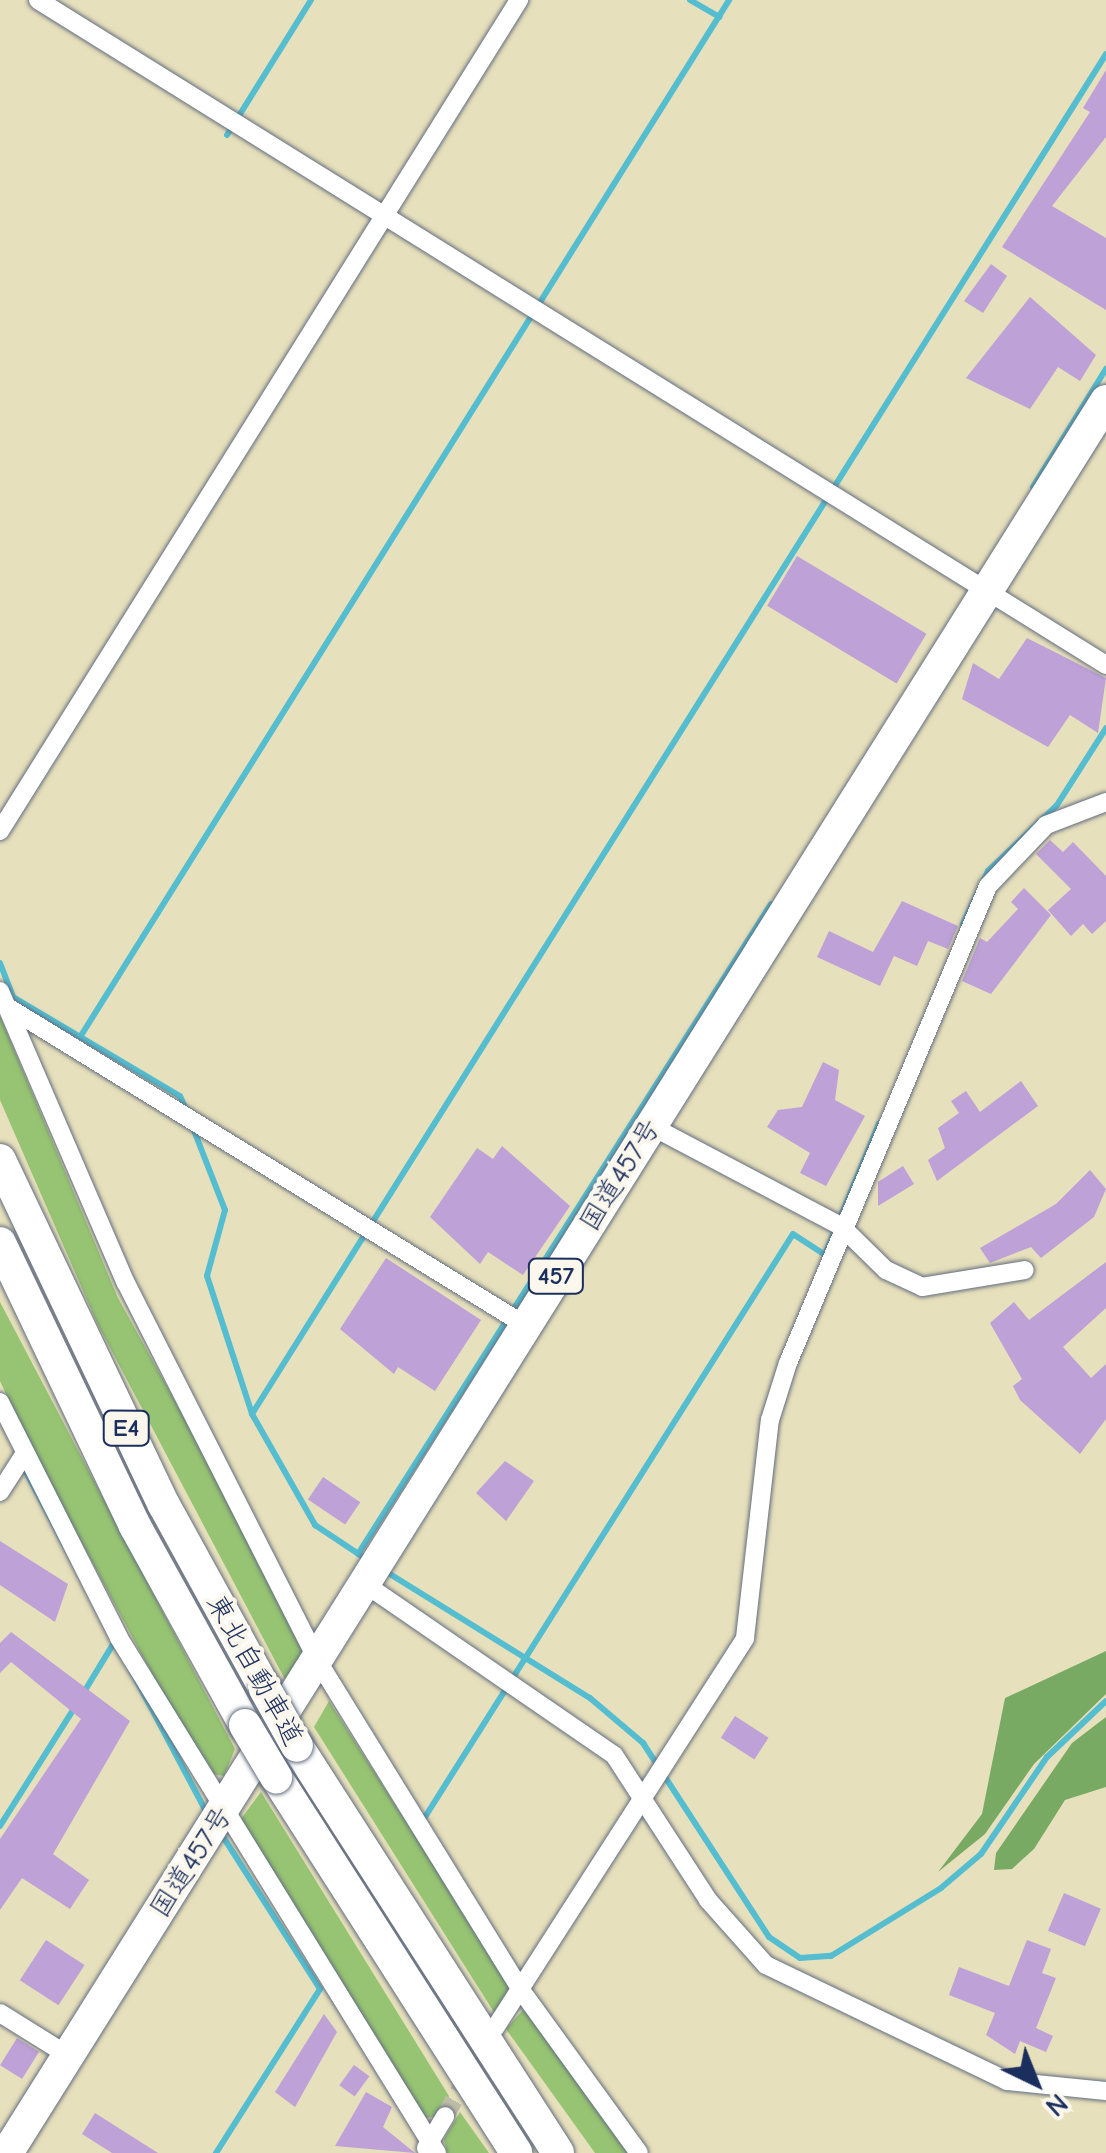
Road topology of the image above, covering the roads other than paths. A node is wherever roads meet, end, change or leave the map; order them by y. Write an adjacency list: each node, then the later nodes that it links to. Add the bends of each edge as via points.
1 (38, 0): 3 (street)
2 (519, 0): 3 (street)
3 (384, 216): 5 (street); 8 (street)
4 (1106, 400): 5 (highway, 国道457号 / 457)
5 (988, 590): 6 (street); 10 (highway, 国道457号 / 457)
6 (1106, 665)
7 (1106, 802): 12 (street, via 1046,825 988,886)
8 (0, 831)
9 (3, 998): 15 (street); 20 (street, via 126,1283)
10 (651, 1126): 12 (street); 15 (highway, 国道457号 / 457)
11 (0, 1160): 32 (highway, 東北自動車道 / E4, bridge, via 130,1436 265,1690)
12 (842, 1226): 14 (street, via 886,1270 922,1286); 21 (street, via 770,1420 745,1638)
13 (0, 1243): 31 (highway, 東北自動車道 / E4, bridge, via 135,1526 245,1724)
14 (1026, 1270)
15 (525, 1325): 19 (highway, 国道457号 / 457)
16 (0, 1402): 17 (street)
17 (25, 1452): 18 (street); 22 (street)
18 (0, 1492)
19 (365, 1584): 20 (highway, 国道457号 / 457); 21 (street, via 563,1712 614,1755)
20 (319, 1663): 22 (highway, 国道457号 / 457); 23 (street)
21 (644, 1798): 23 (street); 27 (street, via 708,1900 766,1966 1007,2081)
22 (222, 1812): 26 (highway, 国道457号 / 457); 29 (street)
23 (521, 1990): 25 (street); 33 (street)
24 (0, 2012): 26 (street)
25 (495, 2028)
26 (68, 2056): 30 (highway, 国道457号 / 457)
27 (1106, 2091)
28 (445, 2116): 29 (street)
29 (430, 2150)
30 (7, 2153)
31 (516, 2153)
32 (558, 2153)
33 (639, 2153)

